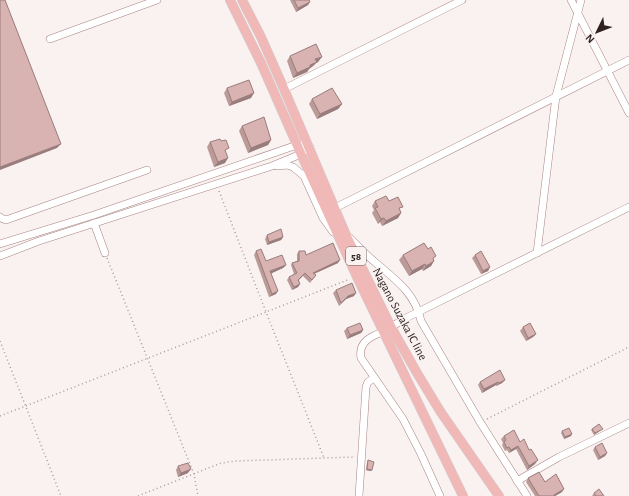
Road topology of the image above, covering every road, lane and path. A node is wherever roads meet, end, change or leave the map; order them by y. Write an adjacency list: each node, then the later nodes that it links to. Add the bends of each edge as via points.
1 (157, 0): 8 (street)
2 (230, 0): 14 (main road, Nagano Suzaka IC line / 58)
3 (242, 0): 11 (main road, Nagano Suzaka IC line / 58)
4 (462, 0): 11 (street)
5 (571, 0): 7 (street)
6 (581, 0): 7 (street)
7 (577, 13): 10 (street); 12 (street)
8 (50, 39)
9 (629, 60): 10 (street)
10 (608, 71): 12 (street); 13 (street)
11 (284, 89): 15 (main road, Nagano Suzaka IC line / 58)
12 (556, 96): 21 (street); 30 (street)
13 (629, 113)
14 (297, 145): 15 (street); 16 (main road, Nagano Suzaka IC line / 58); 26 (street, via 94,215)
15 (310, 147): 16 (street); 21 (main road, Nagano Suzaka IC line / 58)
16 (301, 154): 17 (street); 27 (main road, Nagano Suzaka IC line / 58)
17 (272, 166): 19 (street); 27 (street, via 287,165 304,176 324,218)
18 (147, 170): 22 (street, via 6,220)
19 (217, 185): 23 (street); 33 (path)
20 (629, 207): 30 (street)
21 (335, 208): 24 (main road, Nagano Suzaka IC line / 58)
22 (0, 216)
23 (94, 224): 25 (street); 29 (street)
24 (346, 235): 34 (street, via 399,281); 35 (main road, Nagano Suzaka IC line / 58)
25 (39, 241): 28 (street); 31 (street)
26 (0, 244)
27 (343, 245): 32 (main road, Nagano Suzaka IC line / 58)
28 (0, 252)
29 (105, 253): 38 (path)
30 (537, 253): 34 (street)
31 (0, 256)
32 (357, 277): 33 (path); 35 (main road, Nagano Suzaka IC line / 58)
33 (266, 312): 38 (path); 45 (path)
34 (419, 313): 35 (street); 42 (street, via 421,321)
35 (387, 330): 39 (street, via 363,343 360,352 363,362); 53 (main road, Nagano Suzaka IC line / 58); 54 (main road, Nagano Suzaka IC line / 58)
36 (0, 341): 40 (path)
37 (629, 347): 42 (path)
38 (147, 359): 40 (path); 46 (path)
39 (374, 378): 44 (street, via 366,387); 52 (street, via 403,419)
40 (26, 406): 41 (path); 48 (path)
41 (0, 416)
42 (480, 422): 47 (street)
43 (629, 423): 47 (street)
44 (362, 457): 45 (path); 51 (street)
45 (324, 458): 46 (path, via 236,461 221,463)
46 (194, 474): 49 (path); 50 (path)
47 (517, 481): 55 (street)
48 (61, 496)
49 (138, 496)
50 (198, 496)
51 (359, 496)
52 (440, 496)
53 (463, 496)
54 (499, 496)
55 (527, 496)

